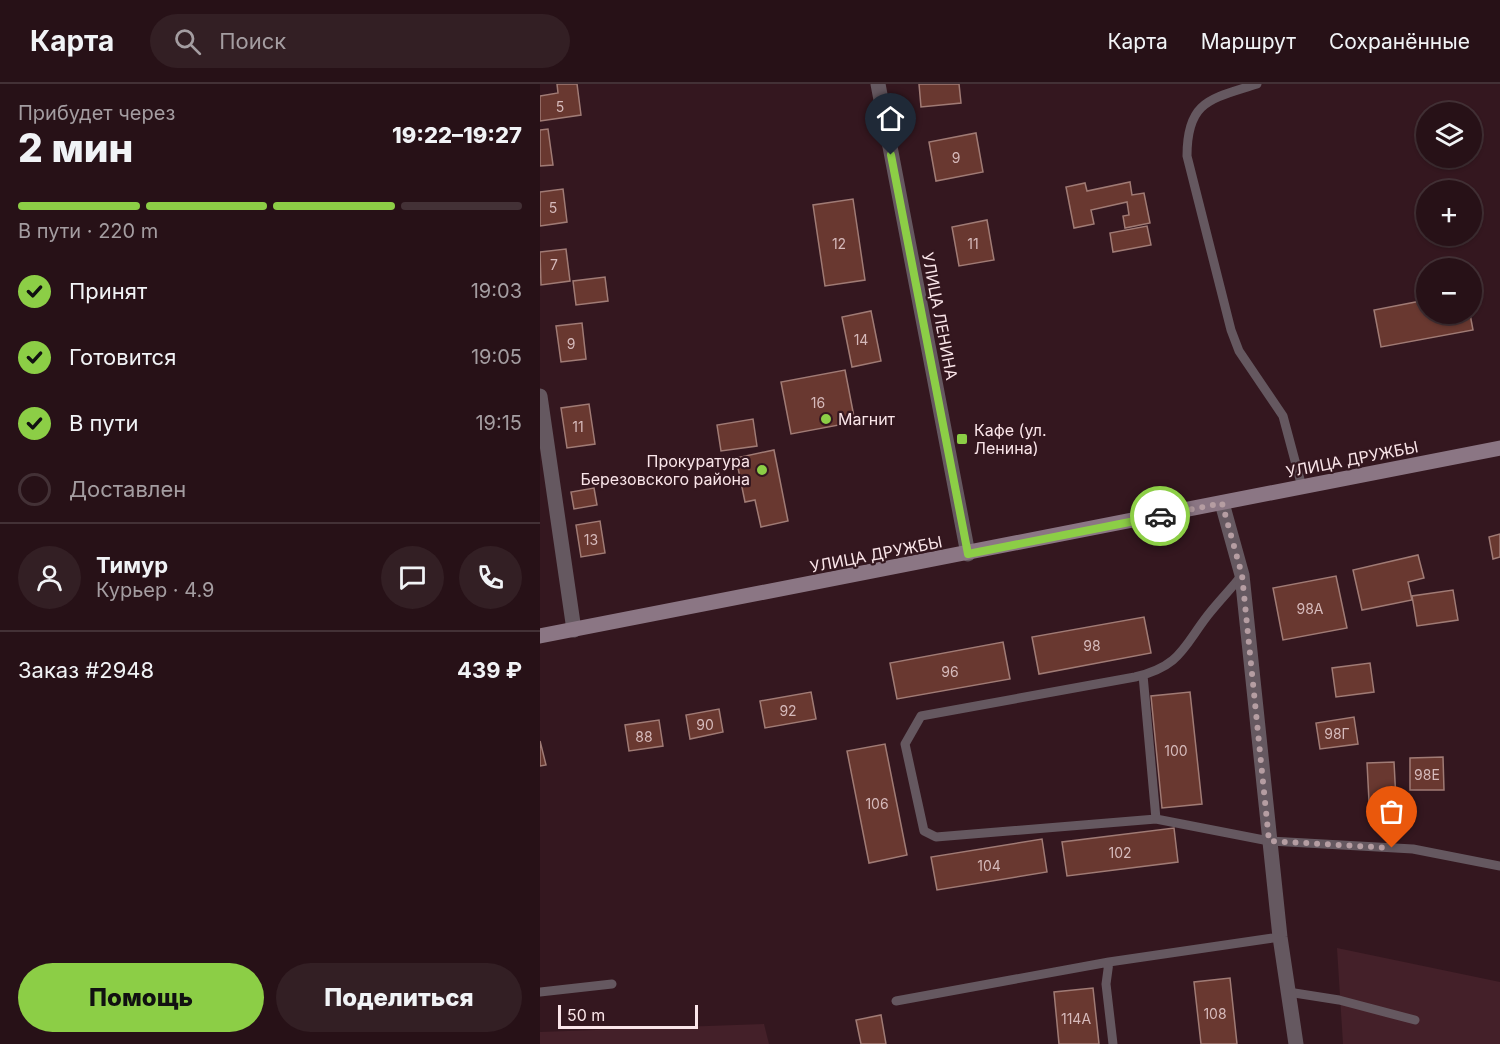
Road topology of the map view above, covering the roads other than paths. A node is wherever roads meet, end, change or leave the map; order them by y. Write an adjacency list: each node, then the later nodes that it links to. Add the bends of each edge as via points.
1 (878, 84): 7 (street, УЛИЦА ЛЕНИНА)
2 (1257, 84): 5 (lane, via 1211,99 1194,114 1187,135 1187,156 1231,330 1239,351 1282,416)
3 (540, 396): 9 (street)
4 (1500, 448): 5 (main road, УЛИЦА ДРУЖБЫ)
5 (1302, 487): 6 (main road, УЛИЦА ДРУЖБЫ)
6 (1222, 503): 7 (main road, УЛИЦА ДРУЖБЫ); 8 (street)
7 (968, 554): 9 (main road, УЛИЦА ДРУЖБЫ)
8 (1242, 575): 11 (lane, via 1184,651); 13 (street)
9 (574, 630): 10 (main road, УЛИЦА ДРУЖБЫ)
10 (540, 636)
11 (1143, 675): 12 (lane); 12 (lane, via 921,716 905,744 927,835)
12 (1156, 819): 13 (lane)
13 (1269, 841): 14 (lane, via 1413,849); 15 (street)
14 (1500, 866)
15 (1280, 937): 16 (lane); 19 (street)
16 (1109, 962): 20 (lane); 22 (lane, via 1106,984)
17 (612, 984): 18 (lane)
18 (540, 992)
19 (1288, 992): 21 (lane, via 1339,1000); 23 (street)
20 (896, 1001)
21 (1414, 1020)
22 (1113, 1044)
23 (1296, 1044)

